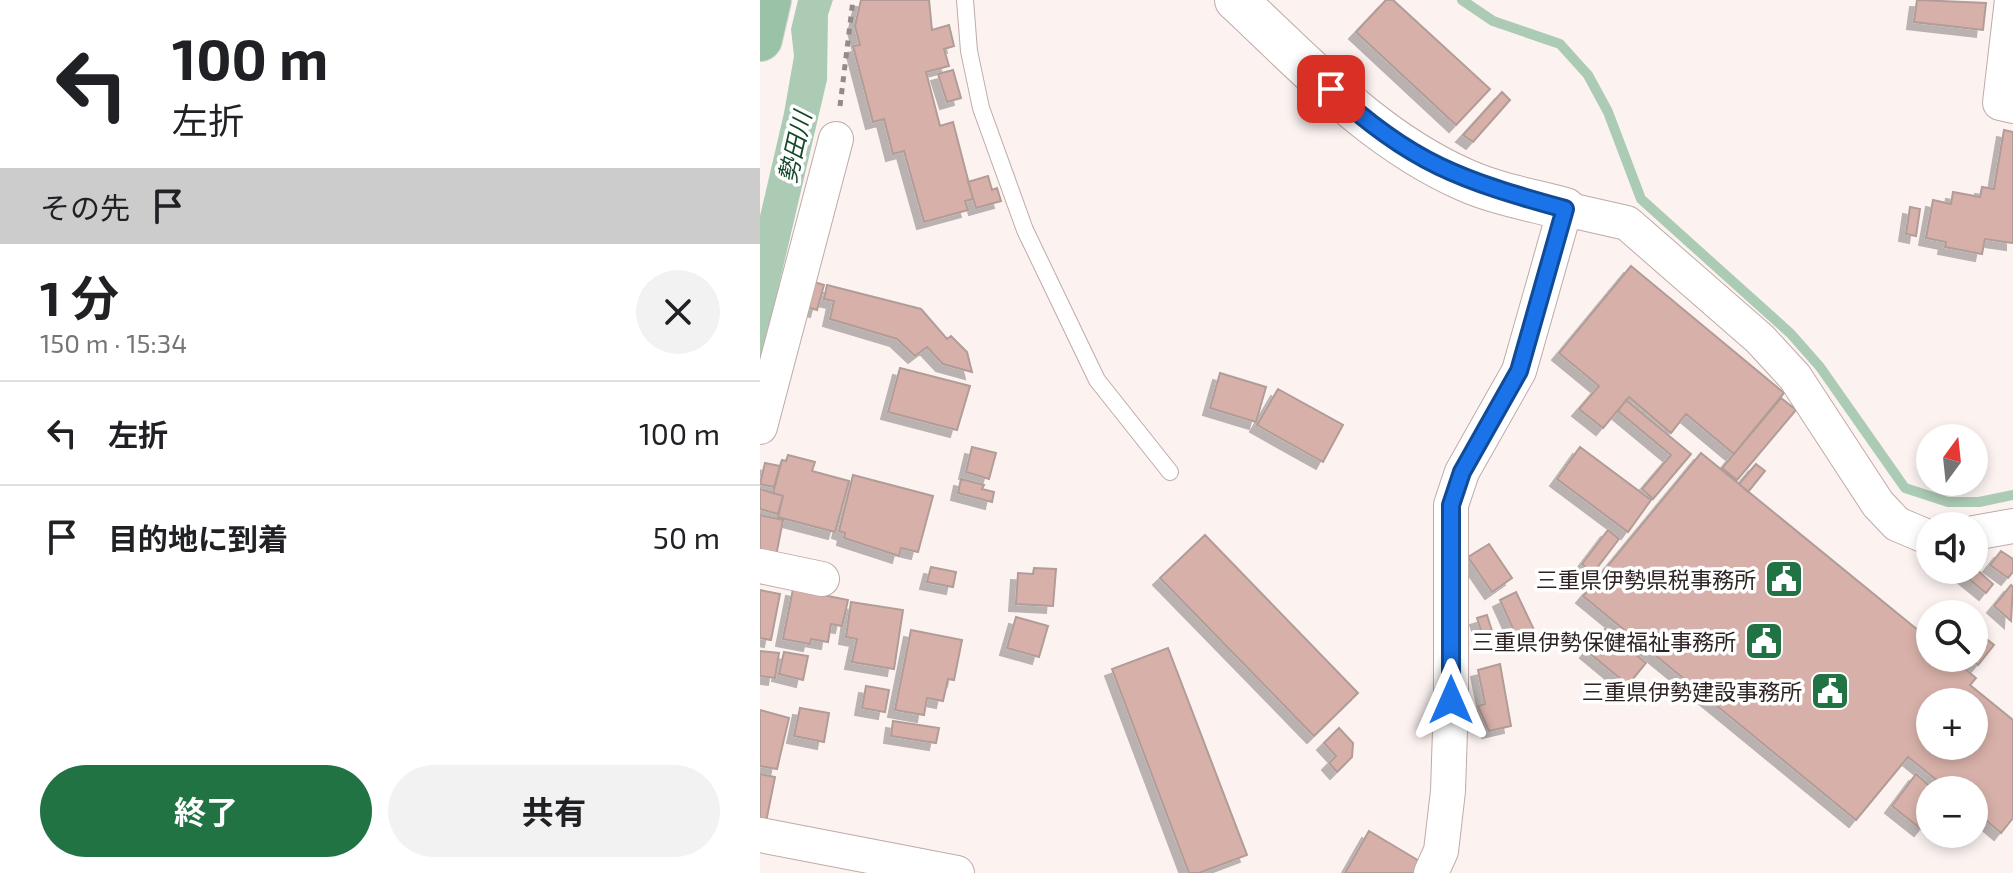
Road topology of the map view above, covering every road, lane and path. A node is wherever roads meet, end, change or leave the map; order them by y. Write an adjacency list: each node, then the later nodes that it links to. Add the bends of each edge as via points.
1 (769, 0): 6 (main road)
2 (853, 0): 8 (path)
3 (965, 0): 11 (lane, via 981,108 1025,230 1097,380)
4 (2012, 0): 7 (street, via 2000,103)
5 (1252, 5): 9 (street, via 1371,126 1399,145 1468,181)
6 (760, 39)
7 (2013, 106)
8 (836, 139): 10 (street)
9 (1565, 209): 14 (street, via 1627,223 1760,339 1795,377 1878,504 1897,524); 19 (street, via 1519,371 1462,472 1451,505 1448,791 1441,851)
10 (760, 427)
11 (1170, 472)
12 (2013, 526): 13 (street)
13 (1988, 530)
14 (1916, 532)
15 (760, 566): 16 (street)
16 (822, 579)
17 (760, 835): 18 (street)
18 (957, 873)
19 (1431, 873)

